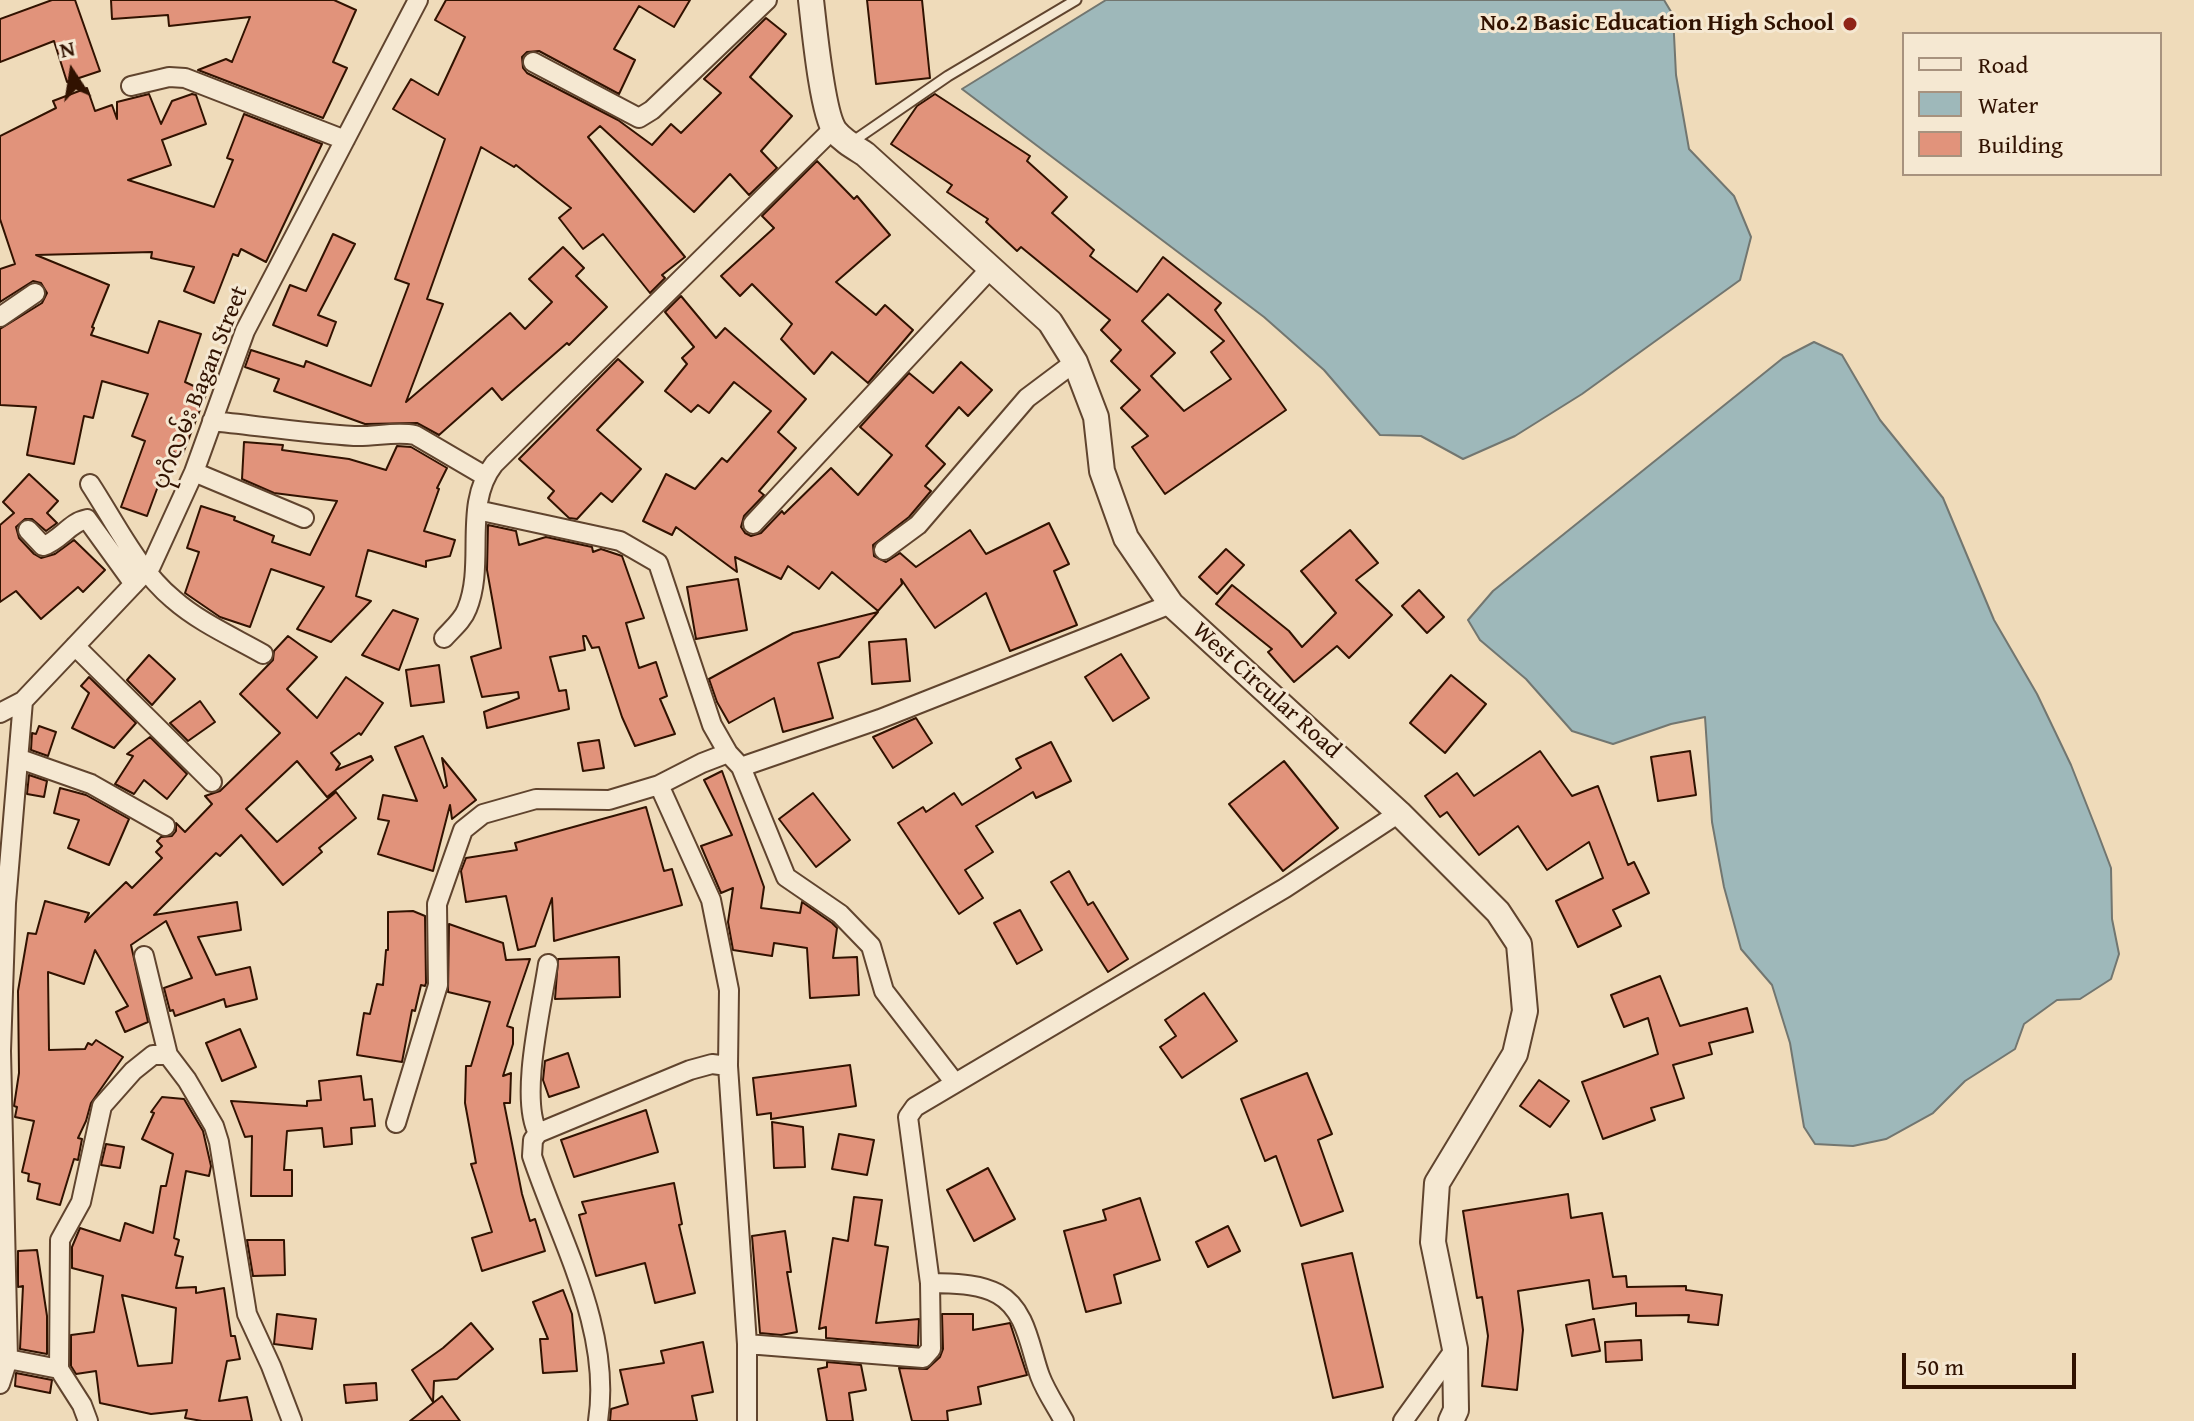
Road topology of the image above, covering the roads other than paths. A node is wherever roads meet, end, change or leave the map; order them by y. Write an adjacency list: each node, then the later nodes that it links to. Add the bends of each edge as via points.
1 (418, 0): 8 (street, ပုဂံလမ်း Bagan Street)
2 (767, 0): 5 (street, via 639,118)
3 (811, 0): 7 (street, via 818,61)
4 (1076, 0): 7 (lane)
5 (533, 62)
6 (131, 86): 8 (street, via 185,78)
7 (841, 136): 9 (street, West Circular Road); 15 (street)
8 (345, 140): 13 (street, ပုဂံလမ်း Bagan Street, via 245,331)
9 (991, 268): 12 (street, West Circular Road, via 1050,322); 19 (street)
10 (35, 293): 11 (street)
11 (0, 317)
12 (1075, 362): 21 (street, via 1027,398 918,525); 23 (street, West Circular Road, via 1096,417 1102,471 1126,538)
13 (212, 421): 14 (street, ပုဂံလမ်း Bagan Street); 15 (street, via 338,435 415,435)
14 (194, 472): 18 (street); 22 (street, ပုဂံလမ်း Bagan Street, via 151,566)
15 (485, 476): 17 (street)
16 (90, 484): 22 (street)
17 (477, 510): 24 (street, via 467,609); 29 (street, via 620,541 658,563 712,725)
18 (304, 518)
19 (753, 524)
20 (28, 530): 22 (street, via 43,546 87,519)
21 (884, 550)
22 (140, 577): 25 (street, ပုဂံလမ်း Bagan Street); 26 (street)
23 (1171, 604): 31 (street, via 880,719); 34 (street, West Circular Road)
24 (444, 638)
25 (75, 646): 27 (street, ပုဂံလမ်း Bagan Street); 32 (street)
26 (263, 654)
27 (23, 701): 28 (street, ပုဂံလမ်း Bagan Street); 30 (street)
28 (0, 713)
29 (728, 753): 31 (street); 33 (street)
30 (20, 759): 35 (street, via 91,784); 38 (street, via 6,903)
31 (741, 767): 41 (street, via 786,877 840,914 871,946 884,991)
32 (212, 782)
33 (659, 785): 40 (street, via 711,900 729,990); 42 (street, via 609,800 509,804 483,814 463,830 437,904 438,985)
34 (1399, 813): 41 (street, via 1285,888); 46 (street, West Circular Road, via 1498,912 1519,944 1525,1011 1515,1054 1437,1183 1433,1242)
35 (165, 826)
36 (144, 956): 39 (street)
37 (548, 964): 43 (street, via 530,1113)
38 (1, 1052): 47 (street)
39 (168, 1055): 48 (street, via 153,1055 102,1106 81,1202 60,1240); 51 (street, via 216,1134 247,1314)
40 (728, 1066): 43 (street, via 690,1070); 45 (street)
41 (955, 1083): 44 (street, via 908,1117)
42 (396, 1123)
43 (538, 1133): 52 (street, via 532,1156 596,1342)
44 (930, 1283): 45 (street, via 931,1349 923,1358); 54 (street, via 977,1286 1011,1305)
45 (747, 1344): 53 (street)
46 (1455, 1349): 55 (street); 56 (street, West Circular Road, via 1456,1410)
47 (8, 1359): 48 (street); 49 (street)
48 (59, 1369): 50 (street)
49 (0, 1384)
50 (88, 1421)
51 (292, 1421)
52 (598, 1421)
53 (747, 1421)
54 (1064, 1421)
55 (1403, 1421)
56 (1451, 1421)

